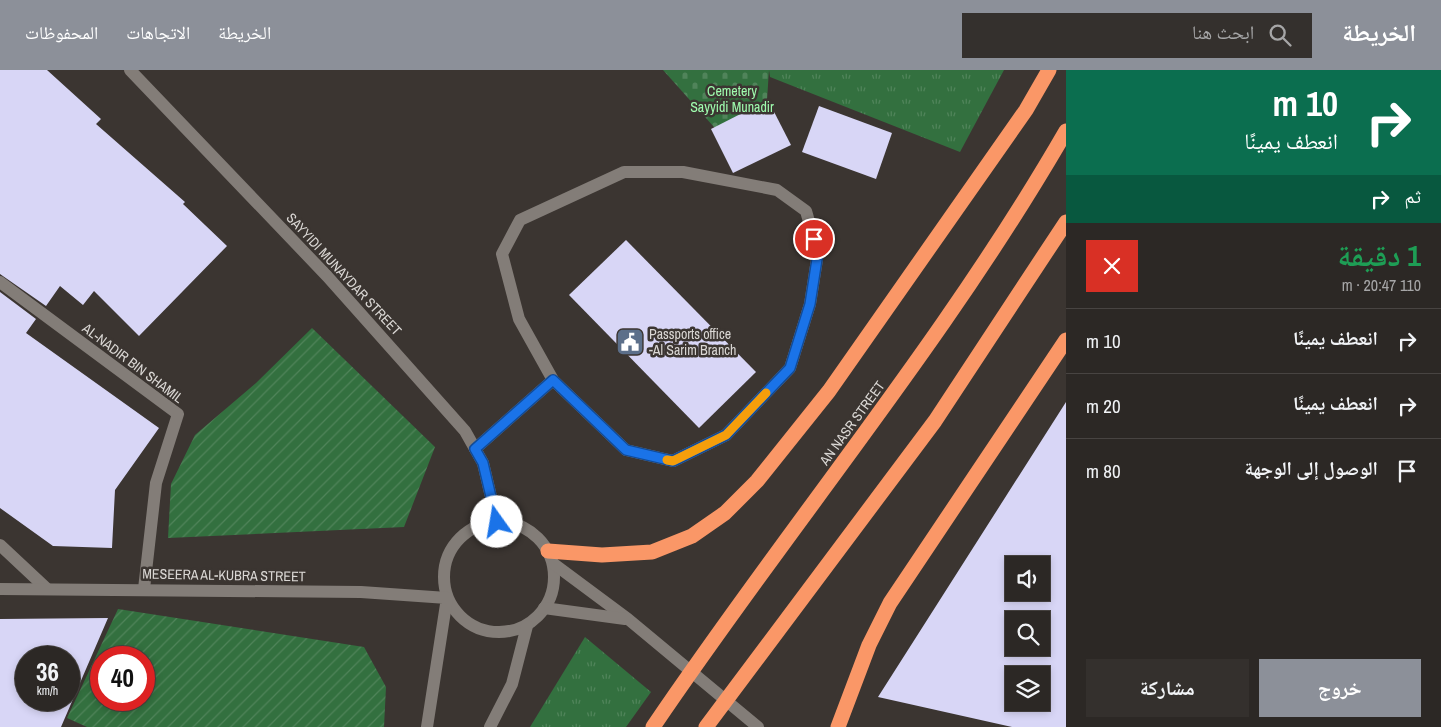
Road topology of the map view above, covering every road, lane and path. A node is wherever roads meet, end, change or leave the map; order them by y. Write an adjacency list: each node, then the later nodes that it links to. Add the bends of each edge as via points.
1 (130, 70): 8 (street, SAYYIDI MUNAYDAR STREET, via 327,276 465,431)
2 (1050, 70): 11 (highway, via 1026,110 829,391 757,481 725,513 692,536 652,552)
3 (1066, 131): 21 (highway, AN NASR STREET, via 1042,173 913,366)
4 (1066, 222): 22 (highway, via 935,421)
5 (0, 282): 14 (street, AL-NADIR BIN SHAMIL, via 178,414 156,483)
6 (1066, 340): 24 (highway, via 890,603 869,645)
7 (553, 380): 7 (street, via 519,319 502,254 520,220 624,172 683,172 777,190 806,211 818,253 810,304 790,368 726,435 673,461 626,450); 8 (street)
8 (475, 449): 9 (street, SAYYIDI MUNAYDAR STREET, via 483,463)
9 (497, 522): 11 (street, via 516,524 535,535); 15 (street, via 464,535 451,551 445,571)
10 (0, 545): 12 (street)
11 (551, 558): 16 (street, via 552,592); 17 (street)
12 (46, 588): 13 (street, MESEERA AL-KUBRA STREET); 14 (street, MESEERA AL-KUBRA STREET)
13 (0, 589)
14 (144, 589): 15 (street, MESEERA AL-KUBRA STREET, via 361,592)
15 (447, 598): 18 (street, via 463,619 477,628 496,633); 19 (street)
16 (544, 608): 17 (street); 18 (street)
17 (628, 619): 23 (street)
18 (527, 626): 20 (street, via 512,684)
19 (428, 727)
20 (490, 727)
21 (653, 727)
22 (706, 727)
23 (758, 727)
24 (838, 727)

